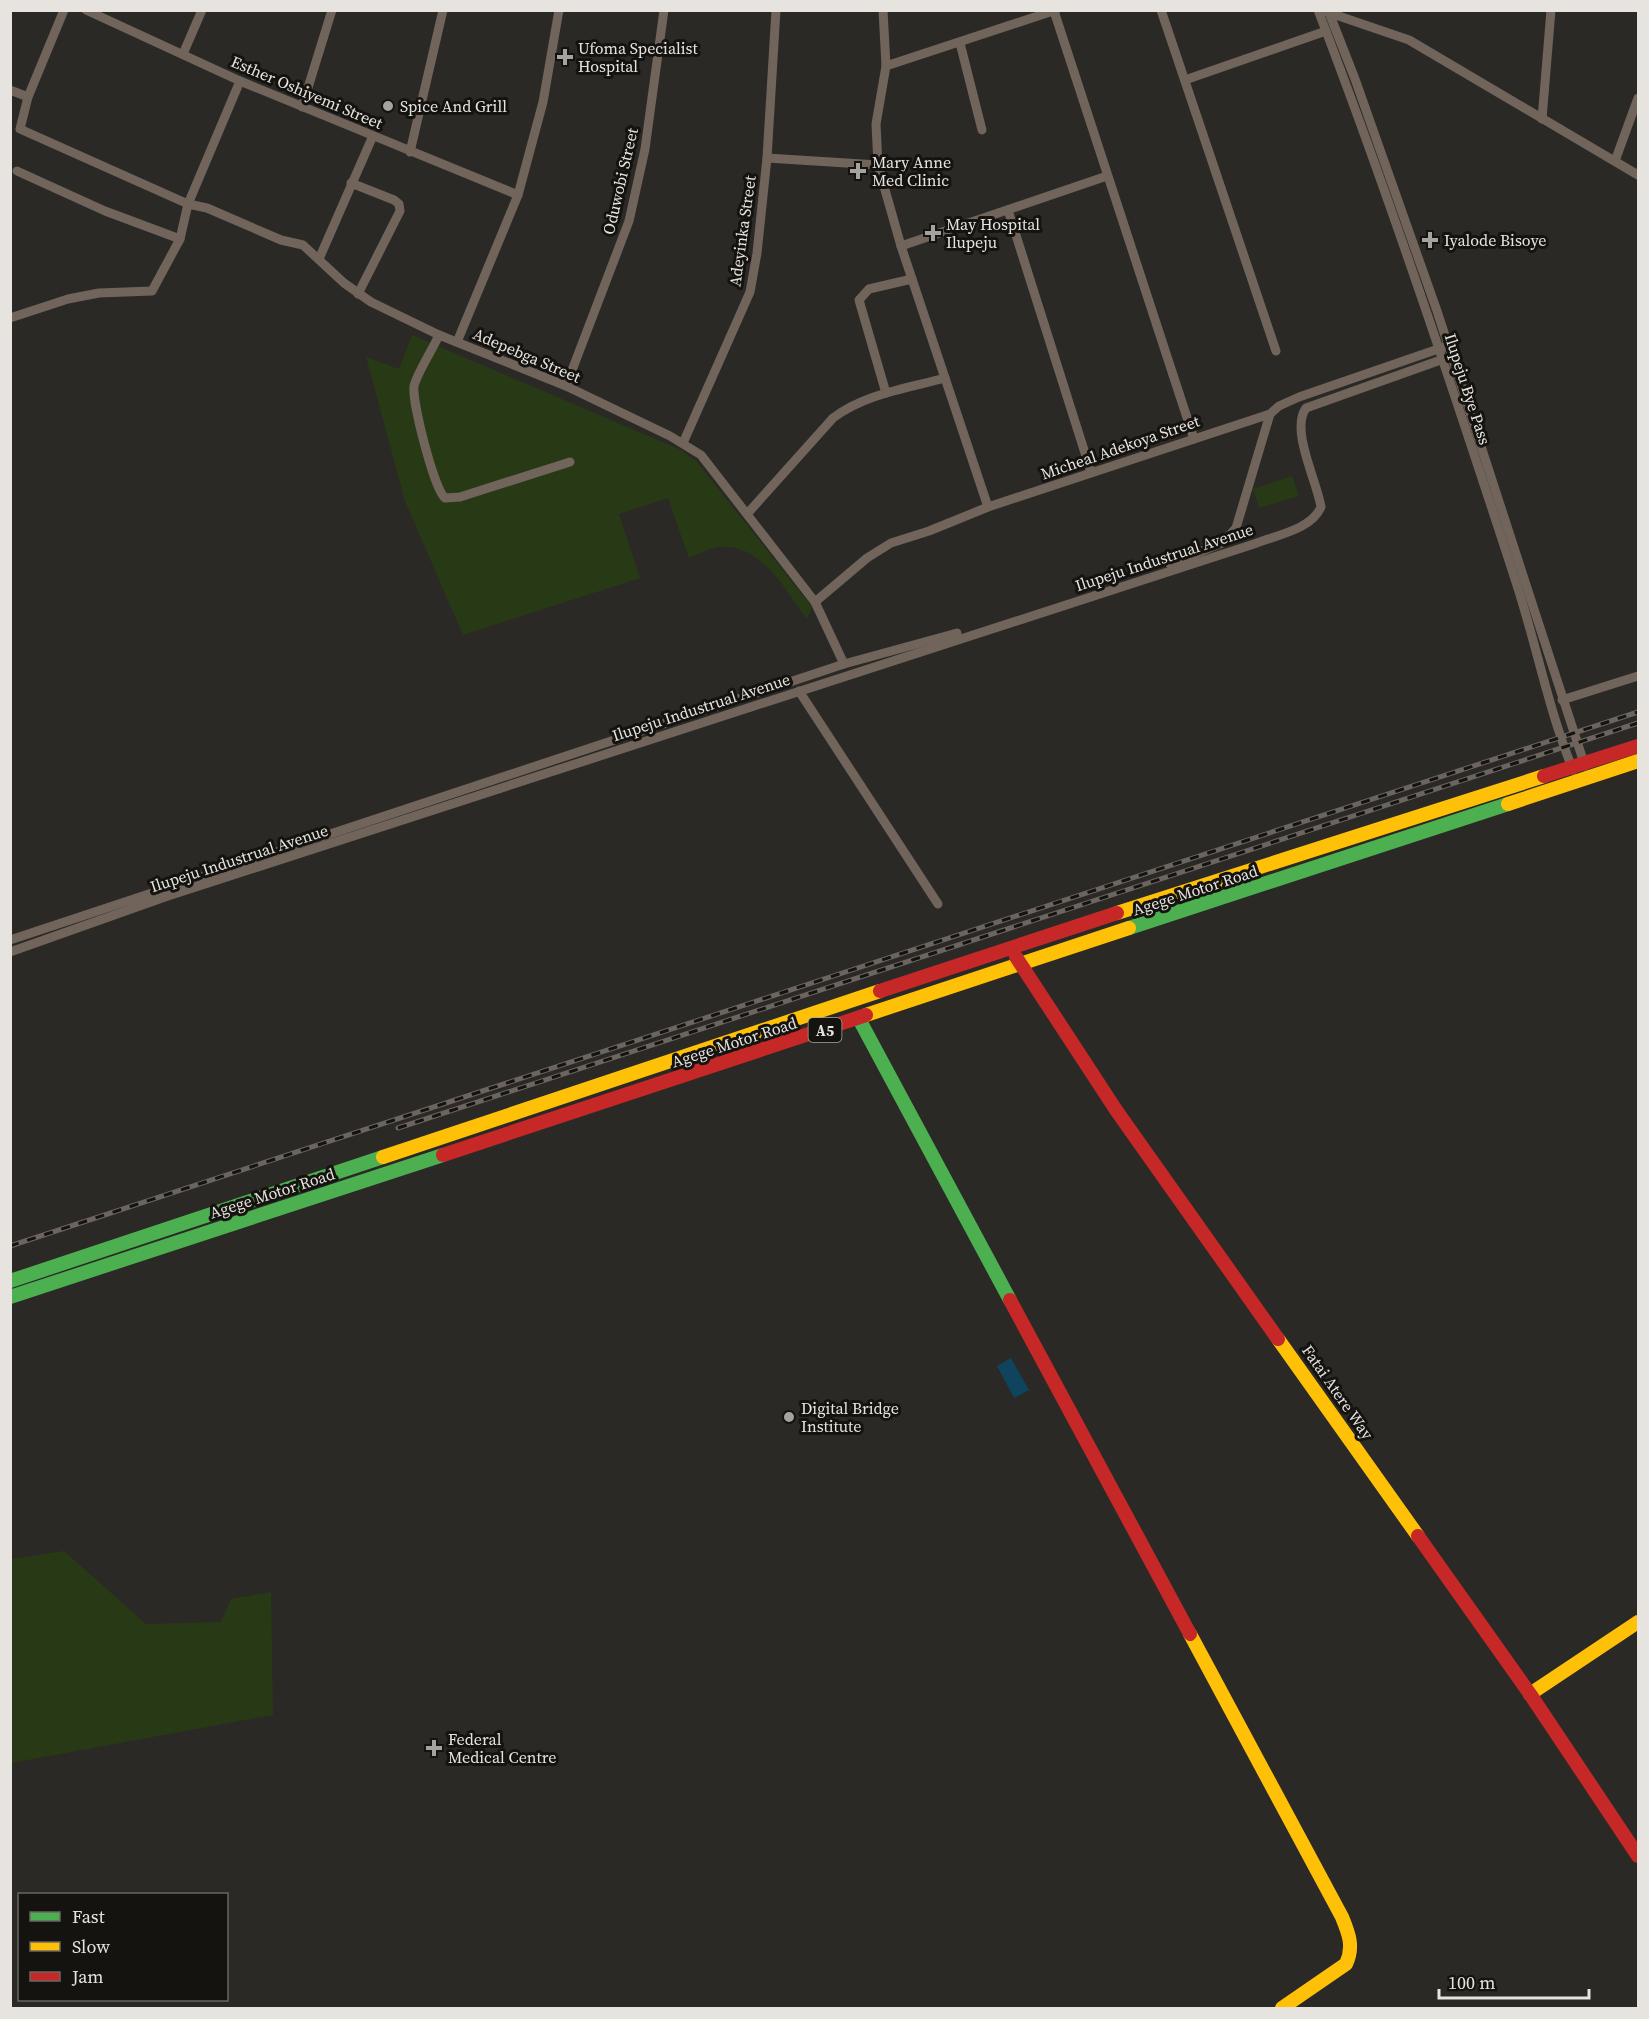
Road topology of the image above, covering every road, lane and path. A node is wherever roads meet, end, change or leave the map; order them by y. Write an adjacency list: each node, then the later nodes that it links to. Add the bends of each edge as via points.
1 (64, 10): 21 (street)
2 (87, 10): 16 (street, Esther Oshiyemi Street)
3 (202, 10): 16 (street)
4 (332, 10): 23 (street)
5 (443, 10): 27 (street)
6 (559, 10): 35 (street, via 540,112)
7 (664, 10): 51 (street, Oduwobi Street, via 645,149 629,221)
8 (776, 10): 28 (street, Adeyinka Street)
9 (883, 10): 17 (street)
10 (1161, 10): 18 (street)
11 (1551, 10): 24 (street)
12 (1055, 11): 15 (street); 33 (street)
13 (1323, 11): 14 (street, Ilupeju Bye Pass); 24 (street, via 1398,34); 46 (street, Ilupeju Bye Pass, via 1355,79)
14 (1326, 31): 18 (street); 47 (street, Ilupeju Bye Pass)
15 (960, 43): 17 (street); 25 (street)
16 (183, 54): 19 (street, Esther Oshiyemi Street)
17 (886, 66): 30 (street, via 876,124)
18 (1185, 80): 48 (street)
19 (240, 81): 23 (street, Esther Oshiyemi Street); 36 (street)
20 (10, 90): 21 (street)
21 (28, 97): 36 (street, Adepebga Street, via 20,129)
22 (1638, 98): 29 (street)
23 (302, 107): 26 (street, Esther Oshiyemi Street)
24 (1542, 119): 29 (street)
25 (982, 130)
26 (372, 138): 27 (street, Esther Oshiyemi Street); 34 (street)
27 (410, 152): 35 (street, Esther Oshiyemi Street)
28 (767, 158): 30 (street); 55 (street, Adeyinka Street, via 750,292)
29 (1616, 161): 32 (street)
30 (878, 165): 39 (street)
31 (17, 171): 38 (street, via 105,211)
32 (1638, 175)
33 (1107, 176): 37 (street); 54 (street)
34 (351, 183): 40 (street); 42 (street, via 394,200 400,211)
35 (518, 195): 45 (street)
36 (187, 208): 38 (street); 40 (street, Adepebga Street, via 207,208 281,240 303,245)
37 (1008, 210): 39 (street); 57 (street)
38 (180, 239): 43 (street, via 152,291 99,293)
39 (901, 246): 41 (street)
40 (319, 259): 42 (street, Adepebga Street)
41 (912, 279): 50 (street); 52 (street, via 869,289 859,300)
42 (358, 294): 44 (street, Adepebga Street)
43 (10, 318)
44 (439, 335): 45 (street, Adepebga Street); 56 (street, via 414,385 439,493 445,498 460,497)
45 (457, 342): 51 (street, Adepebga Street)
46 (1448, 345): 47 (street, Micheal Adekoya Street); 49 (street, Ilupeju Bye Pass)
47 (1438, 349): 49 (street, Ilupeju Bye Pass); 53 (street, Micheal Adekoya Street, via 1290,401)
48 (1276, 351)
49 (1447, 358): 63 (street, Ilupeju Industrual Avenue, via 1306,408 1299,419 1300,432 1321,507 1316,517 1305,524 1254,544); 64 (street, Ilupeju Bye Pass, via 1526,580); 67 (street, Ilupeju Bye Pass, via 1558,732)
50 (945, 378): 52 (street); 58 (street)
51 (566, 386): 55 (street, Adepebga Street)
52 (886, 393): 59 (street, via 846,408 833,418)
53 (1270, 414): 54 (street, Micheal Adekoya Street); 61 (street, Ilupeju Industrual Avenue, via 1236,528 1222,543 1047,606)
54 (1194, 439): 57 (street, Micheal Adekoya Street)
55 (683, 443): 59 (street, Adepebga Street, via 708,462)
56 (570, 462)
57 (1091, 472): 58 (street, Micheal Adekoya Street)
58 (988, 507): 60 (street, Micheal Adekoya Street, via 891,543)
59 (748, 513): 60 (street, Adepebga Street)
60 (815, 602): 61 (street, Adepebga Street)
61 (844, 664): 70 (street, Ilupeju Industrual Avenue)
62 (1638, 676): 64 (street)
63 (800, 690): 69 (street); 72 (street, Ilupeju Industrual Avenue, via 176,893)
64 (1562, 700): 67 (street, Ilupeju Bye Pass)
65 (1638, 746): 67 (main road, Agege Motor Road / A5)
66 (1638, 761): 68 (main road, Agege Motor Road / A5)
67 (1578, 765): 68 (street, Ilupeju Bye Pass); 71 (main road, Agege Motor Road / A5)
68 (1584, 779): 73 (main road, Agege Motor Road / A5)
69 (938, 904)
70 (10, 940)
71 (1013, 947): 73 (main road, Fatai Atere Way); 75 (main road, Agege Motor Road / A5)
72 (10, 952)
73 (1019, 965): 74 (main road, Agege Motor Road / A5); 78 (main road, Fatai Atere Way, via 1116,1110)
74 (860, 1018): 76 (main road, Agege Motor Road / A5); 80 (main road, via 1342,1917 1352,1946 1346,1964)
75 (10, 1281)
76 (10, 1297)
77 (1638, 1622): 78 (main road)
78 (1530, 1694): 79 (main road, Fatai Atere Way)
79 (1638, 1856)
80 (1282, 2008)

